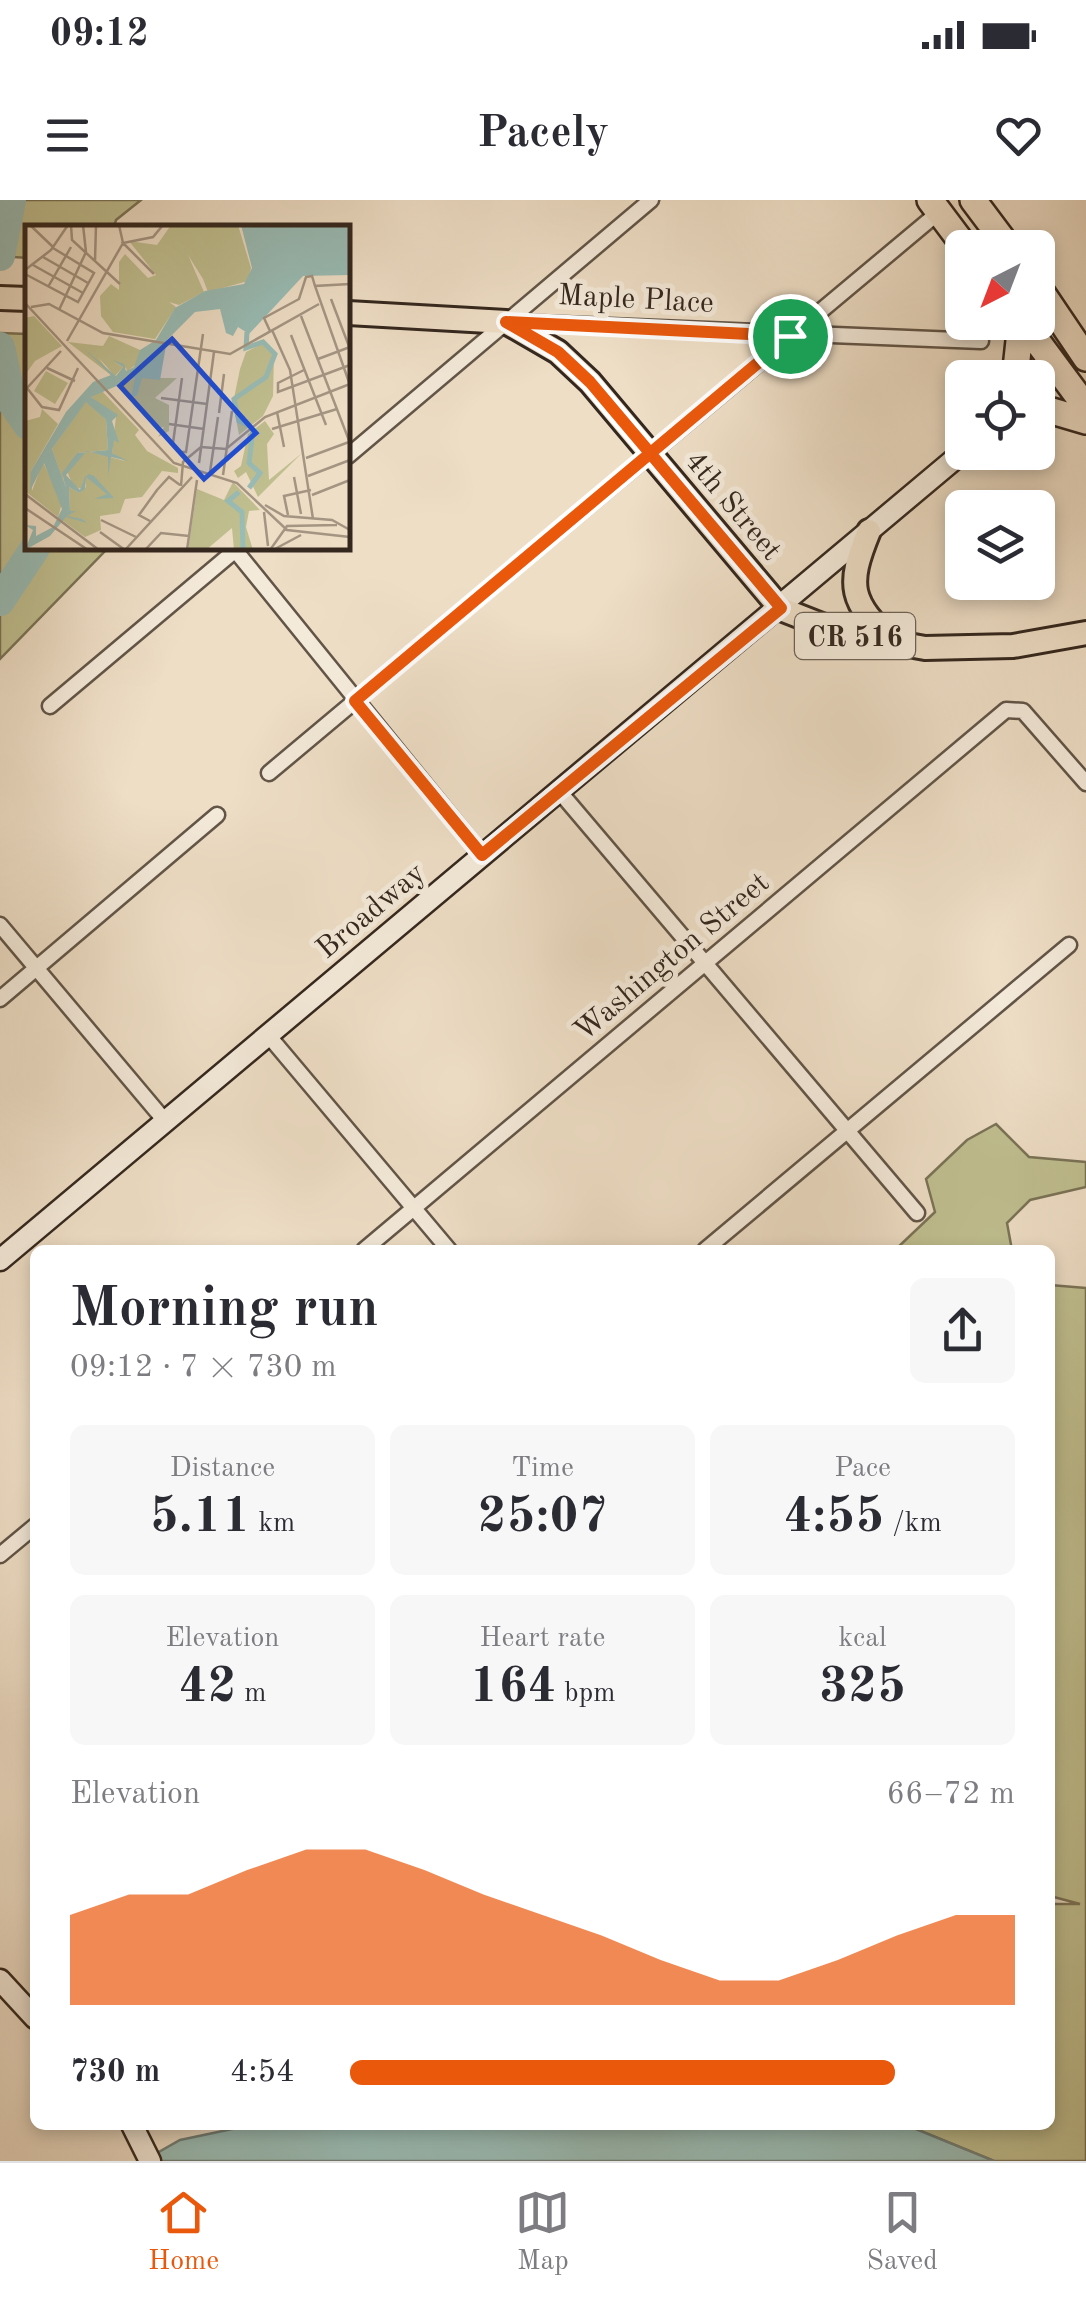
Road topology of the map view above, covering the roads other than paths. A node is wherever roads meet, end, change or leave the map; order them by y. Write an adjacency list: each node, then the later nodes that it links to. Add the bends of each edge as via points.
1 (651, 200): 10 (street)
2 (973, 200): 5 (highway)
3 (935, 206): 4 (highway); 12 (street)
4 (953, 230)
5 (995, 230)
6 (0, 298): 7 (main road)
7 (25, 299)
8 (1055, 310): 11 (highway); 15 (highway)
9 (350, 313): 10 (main road, Maple Place / CR 516)
10 (506, 322): 12 (street, Maple Place); 19 (main road, 4th Street / CR 516, via 558,352); 20 (street)
11 (1086, 326)
12 (790, 336): 14 (street, Maple Place); 19 (street)
13 (1035, 340): 16 (highway)
14 (981, 341)
15 (1086, 358)
16 (1086, 408)
17 (1055, 412): 18 (highway)
18 (1086, 421)
19 (651, 452): 25 (main road, 4th Street / CR 516); 28 (street)
20 (350, 454)
21 (945, 466): 22 (main road, Broadway)
22 (869, 531): 25 (main road, Broadway); 27 (main road, via 854,594)
23 (235, 550): 29 (street)
24 (237, 550): 28 (street)
25 (781, 608): 27 (main road, CR 516); 32 (main road, Broadway)
26 (1086, 633): 27 (main road, CR 516, via 1013,646)
27 (896, 646)
28 (355, 701): 30 (street); 34 (street)
29 (50, 706)
30 (269, 773)
31 (1086, 783): 37 (street, Washington Street, via 1014,707)
32 (559, 790): 34 (main road, Broadway); 37 (street)
33 (218, 815): 38 (street)
34 (482, 855): 40 (main road, Broadway)
35 (0, 924): 38 (street)
36 (1069, 945): 42 (street)
37 (704, 964): 42 (street); 43 (street, Washington Street)
38 (36, 968): 39 (street); 41 (street)
39 (0, 999)
40 (268, 1035): 41 (main road, Broadway); 43 (street)
41 (164, 1122): 48 (main road, Broadway)
42 (846, 1133): 44 (street); 47 (street)
43 (413, 1208): 45 (street, Washington Street); 46 (street)
44 (916, 1213)
45 (370, 1245)
46 (445, 1245)
47 (711, 1245)
48 (0, 1260)
49 (30, 1530): 50 (street)
50 (0, 1555)
51 (0, 1980): 52 (main road)
52 (30, 2013)
53 (134, 2130): 54 (main road)
54 (150, 2161)

